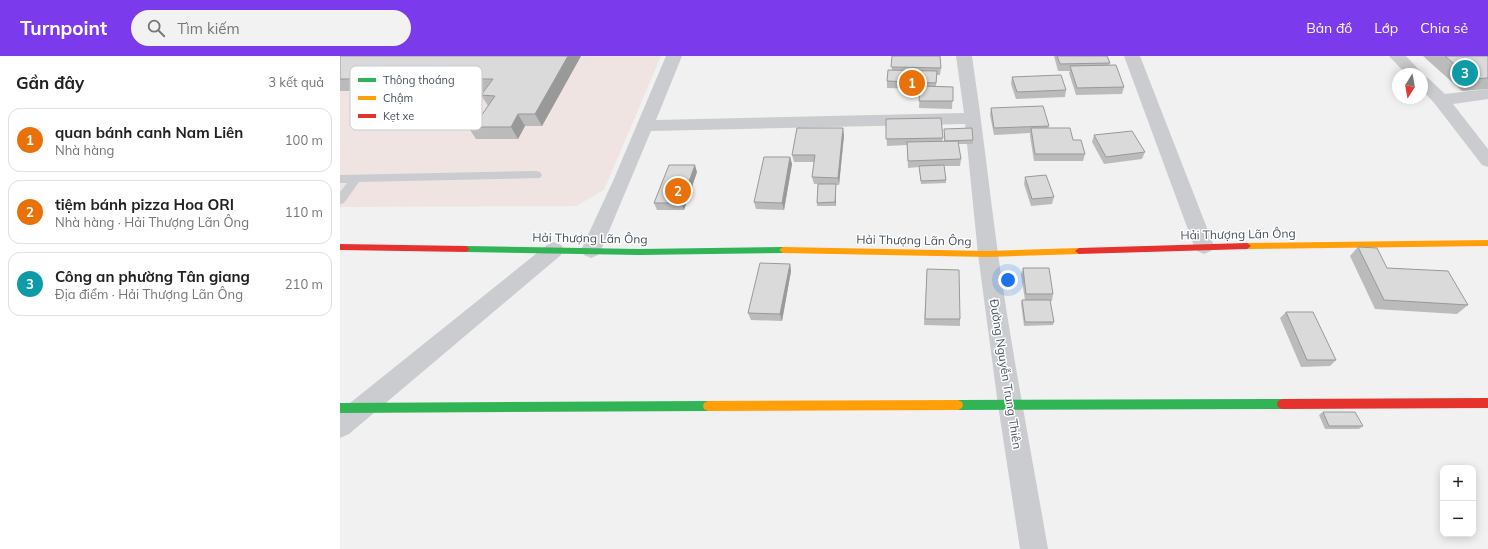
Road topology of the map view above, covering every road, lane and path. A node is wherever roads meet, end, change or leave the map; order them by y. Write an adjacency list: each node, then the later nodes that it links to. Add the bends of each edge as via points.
1 (674, 56): 10 (street)
2 (964, 56): 9 (street, Đường Nguyễn Trung Thiên)
3 (1132, 56): 17 (street)
4 (1397, 56): 5 (street)
5 (1409, 68)
6 (1428, 87): 8 (street)
7 (1488, 94): 8 (street)
8 (1441, 100): 11 (street)
9 (973, 118): 10 (street); 21 (street, Đường Nguyễn Trung Thiên)
10 (645, 126): 20 (street)
11 (1488, 160)
12 (536, 175): 14 (lane)
13 (340, 179): 14 (lane)
14 (356, 179): 15 (lane)
15 (340, 200)
16 (1488, 243): 17 (street, Hải Thượng Lãn Ông)
17 (1204, 246): 21 (street, Hải Thượng Lãn Ông)
18 (340, 247): 19 (street, Hải Thượng Lãn Ông)
19 (554, 250): 20 (street, Hải Thượng Lãn Ông); 25 (street)
20 (591, 250): 21 (street, Hải Thượng Lãn Ông, via 791,250)
21 (988, 254): 23 (street, Đường Nguyễn Trung Thiên)
22 (1488, 403): 23 (street)
23 (1010, 405): 25 (street); 27 (street, Đường Nguyễn Trung Thiên)
24 (340, 408): 25 (street)
25 (362, 408): 26 (street)
26 (340, 426)
27 (1034, 549)

